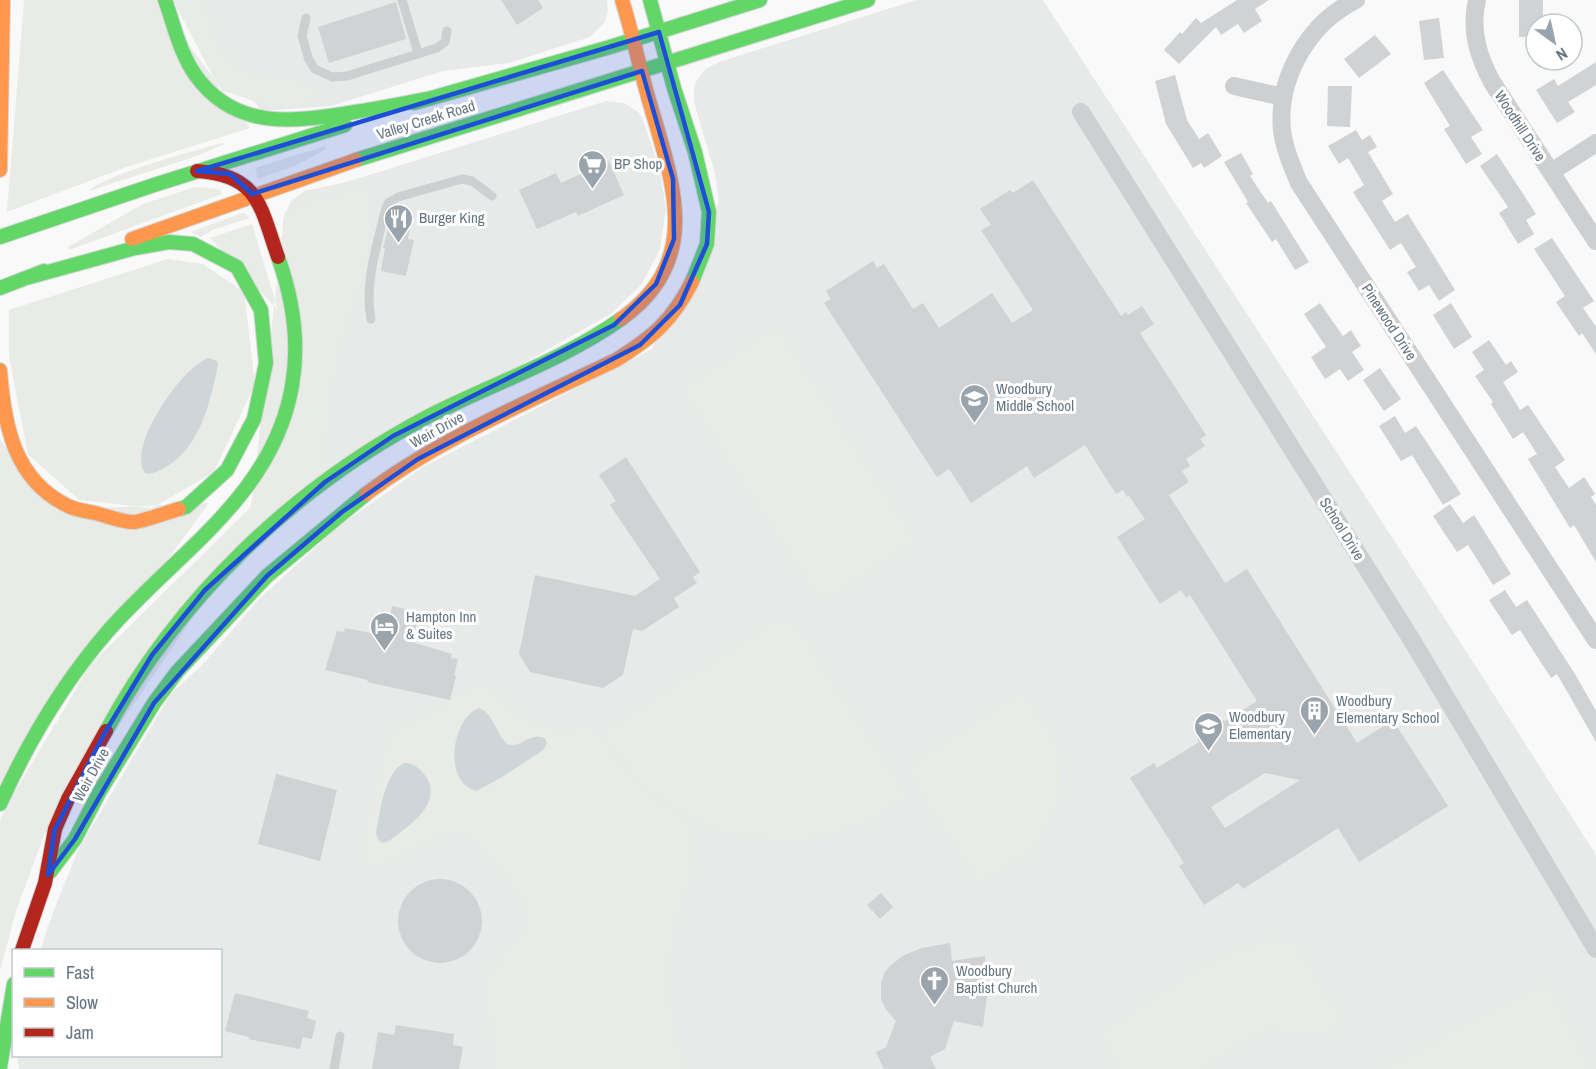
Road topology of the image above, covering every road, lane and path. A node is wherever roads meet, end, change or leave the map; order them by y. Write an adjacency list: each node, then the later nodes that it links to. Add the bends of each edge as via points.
1 (3, 0): 22 (main road)
2 (165, 0): 19 (main road, via 194,74 218,99 245,114 279,121 309,120)
3 (402, 0): 14 (lane)
4 (622, 0): 13 (main road, Weir Drive)
5 (650, 0): 12 (main road, Weir Drive)
6 (760, 0): 12 (main road, Valley Creek Road)
7 (868, 0): 15 (main road, Valley Creek Road)
8 (1356, 0): 18 (street, Pinewood Drive, via 1334,13 1305,45)
9 (1477, 0): 24 (street, Woodhill Drive, via 1475,37 1480,58)
10 (306, 18): 14 (lane, via 302,36 309,60 325,75 347,76)
11 (447, 31): 14 (lane, via 443,44)
12 (659, 32): 13 (main road, Valley Creek Road); 15 (main road, Weir Drive)
13 (634, 39): 16 (main road, Weir Drive); 19 (main road, Valley Creek Road)
14 (418, 53)
15 (667, 63): 16 (main road, Valley Creek Road); 35 (main road, Weir Drive, via 709,212 704,254 680,305 660,329 624,355 456,437 378,485 267,576 160,695 124,748 75,840)
16 (642, 71): 25 (main road, Valley Creek Road); 35 (main road, Weir Drive, via 673,179 677,208 668,261 656,284 627,315 596,336 393,436 326,482 243,552 205,590 152,655 128,692 54,831)
17 (1234, 86): 18 (street)
18 (1283, 97): 33 (street, Pinewood Drive, via 1282,129 1299,183)
19 (430, 98): 23 (main road, Valley Creek Road)
20 (1081, 112): 37 (street, School Drive, via 1413,642)
21 (1596, 143): 24 (street)
22 (0, 170)
23 (197, 171): 25 (main road, via 230,174); 27 (main road, Valley Creek Road)
24 (1551, 172): 28 (street, Woodhill Drive)
25 (252, 194): 29 (main road, Valley Creek Road); 34 (main road, via 283,271 295,324 291,390 278,436 239,497 125,612 84,662 35,734)
26 (492, 196): 31 (lane, via 472,181 462,179 388,203 369,285)
27 (0, 237)
28 (1596, 241)
29 (26, 278): 30 (main road, Valley Creek Road); 32 (main road, via 152,243 186,243 211,250 241,273 260,310 265,371 259,407 235,458 198,499 156,518 110,520 57,500 22,465 5,426)
30 (0, 288)
31 (371, 320)
32 (0, 370)
33 (1596, 640)
34 (0, 804)
35 (48, 875): 36 (main road, Weir Drive)
36 (23, 949)
37 (1596, 949)
38 (12, 996): 40 (main road)
39 (340, 1036): 41 (lane)
40 (0, 1067)
41 (334, 1069)

